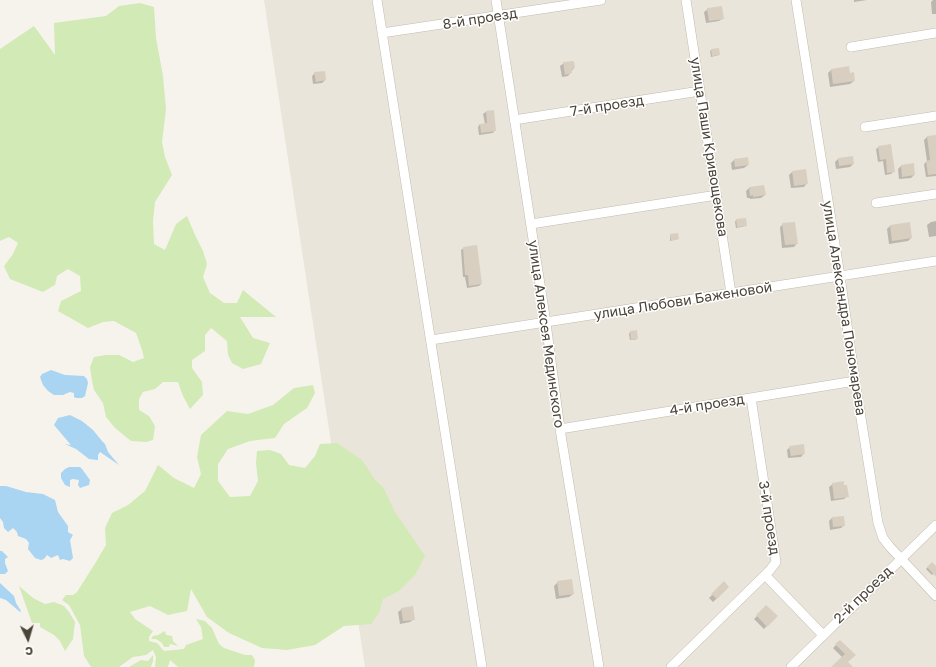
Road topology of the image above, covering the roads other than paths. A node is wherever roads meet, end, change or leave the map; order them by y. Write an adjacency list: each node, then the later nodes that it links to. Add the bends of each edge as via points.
1 (377, 0): 7 (street)
2 (496, 0): 6 (street, улица Алексея Мединского)
3 (601, 0): 6 (street, 8-й проезд)
4 (686, 0): 10 (street, улица Паши Кривощекова)
5 (796, 0): 19 (street, улица Александра Пономарева)
6 (498, 16): 7 (street, 8-й проезд); 12 (street, улица Алексея Мединского)
7 (382, 33): 22 (street)
8 (936, 33): 9 (street)
9 (850, 47)
10 (700, 91): 12 (street, 7-й проезд); 15 (street, улица Паши Кривощекова)
11 (936, 116): 13 (street)
12 (514, 120): 17 (street, улица Алексея Мединского)
13 (865, 127)
14 (936, 194): 16 (street)
15 (717, 195): 17 (street); 20 (street, улица Паши Кривощекова)
16 (876, 203)
17 (531, 224): 21 (street, улица Алексея Мединского)
18 (936, 261): 19 (street, улица Любови Баженовой)
19 (840, 276): 20 (street, улица Любови Баженовой); 23 (street, улица Александра Пономарева)
20 (731, 293): 21 (street, улица Любови Баженовой)
21 (546, 323): 22 (street, улица Любови Баженовой); 25 (street, улица Алексея Мединского)
22 (431, 340): 31 (street)
23 (855, 381): 24 (street, 4-й проезд); 27 (street, улица Александра Пономарева, via 878,522 883,538)
24 (751, 398): 25 (street, 4-й проезд); 28 (street, 3-й проезд, via 776,562)
25 (560, 429): 32 (street, улица Алексея Мединского)
26 (936, 525): 27 (street, 2-й проезд)
27 (901, 558): 29 (street, улица Александра Пономарева); 30 (street, 2-й проезд)
28 (765, 575): 30 (street); 33 (street, 3-й проезд)
29 (936, 596)
30 (823, 635): 34 (street, 2-й проезд)
31 (482, 667)
32 (599, 667)
33 (671, 667)
34 (791, 667)

